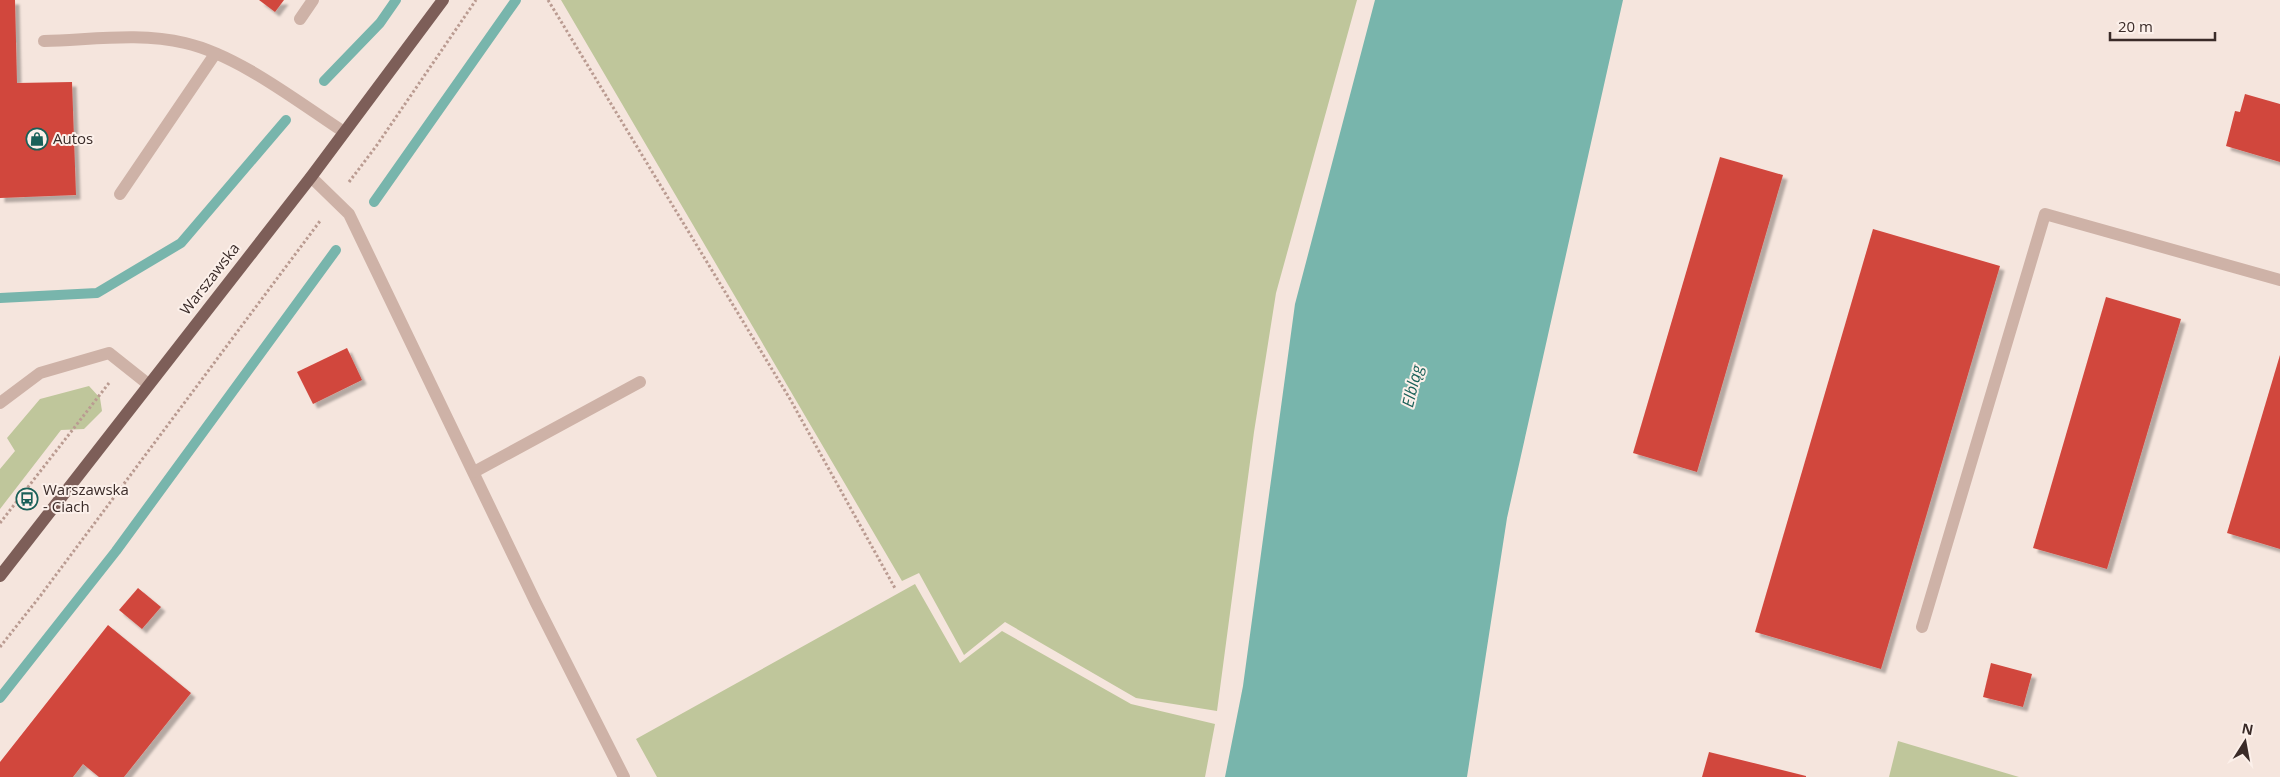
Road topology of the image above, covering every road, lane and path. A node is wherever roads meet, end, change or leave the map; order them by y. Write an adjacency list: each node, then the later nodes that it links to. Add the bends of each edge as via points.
1 (313, 0): 5 (lane)
2 (443, 0): 8 (main road, Warszawska)
3 (476, 0): 11 (path, via 377,145)
4 (548, 0): 20 (path, via 790,399)
5 (300, 19)
6 (44, 41): 7 (lane, via 145,38 185,43)
7 (215, 54): 8 (lane, via 272,85); 10 (lane)
8 (344, 132): 9 (main road, Warszawska)
9 (311, 177): 11 (lane); 15 (main road, Warszawska)
10 (120, 194)
11 (335, 200): 17 (lane, via 349,214); 22 (path)
12 (2280, 280): 21 (lane, via 2045,214)
13 (123, 364): 15 (lane); 16 (lane, via 109,353 40,373); 18 (path)
14 (640, 382): 17 (lane)
15 (148, 384): 19 (main road, Warszawska)
16 (0, 403)
17 (474, 472): 23 (lane)
18 (0, 523)
19 (0, 576)
20 (896, 590)
21 (1922, 626)
22 (0, 647)
23 (624, 777)

